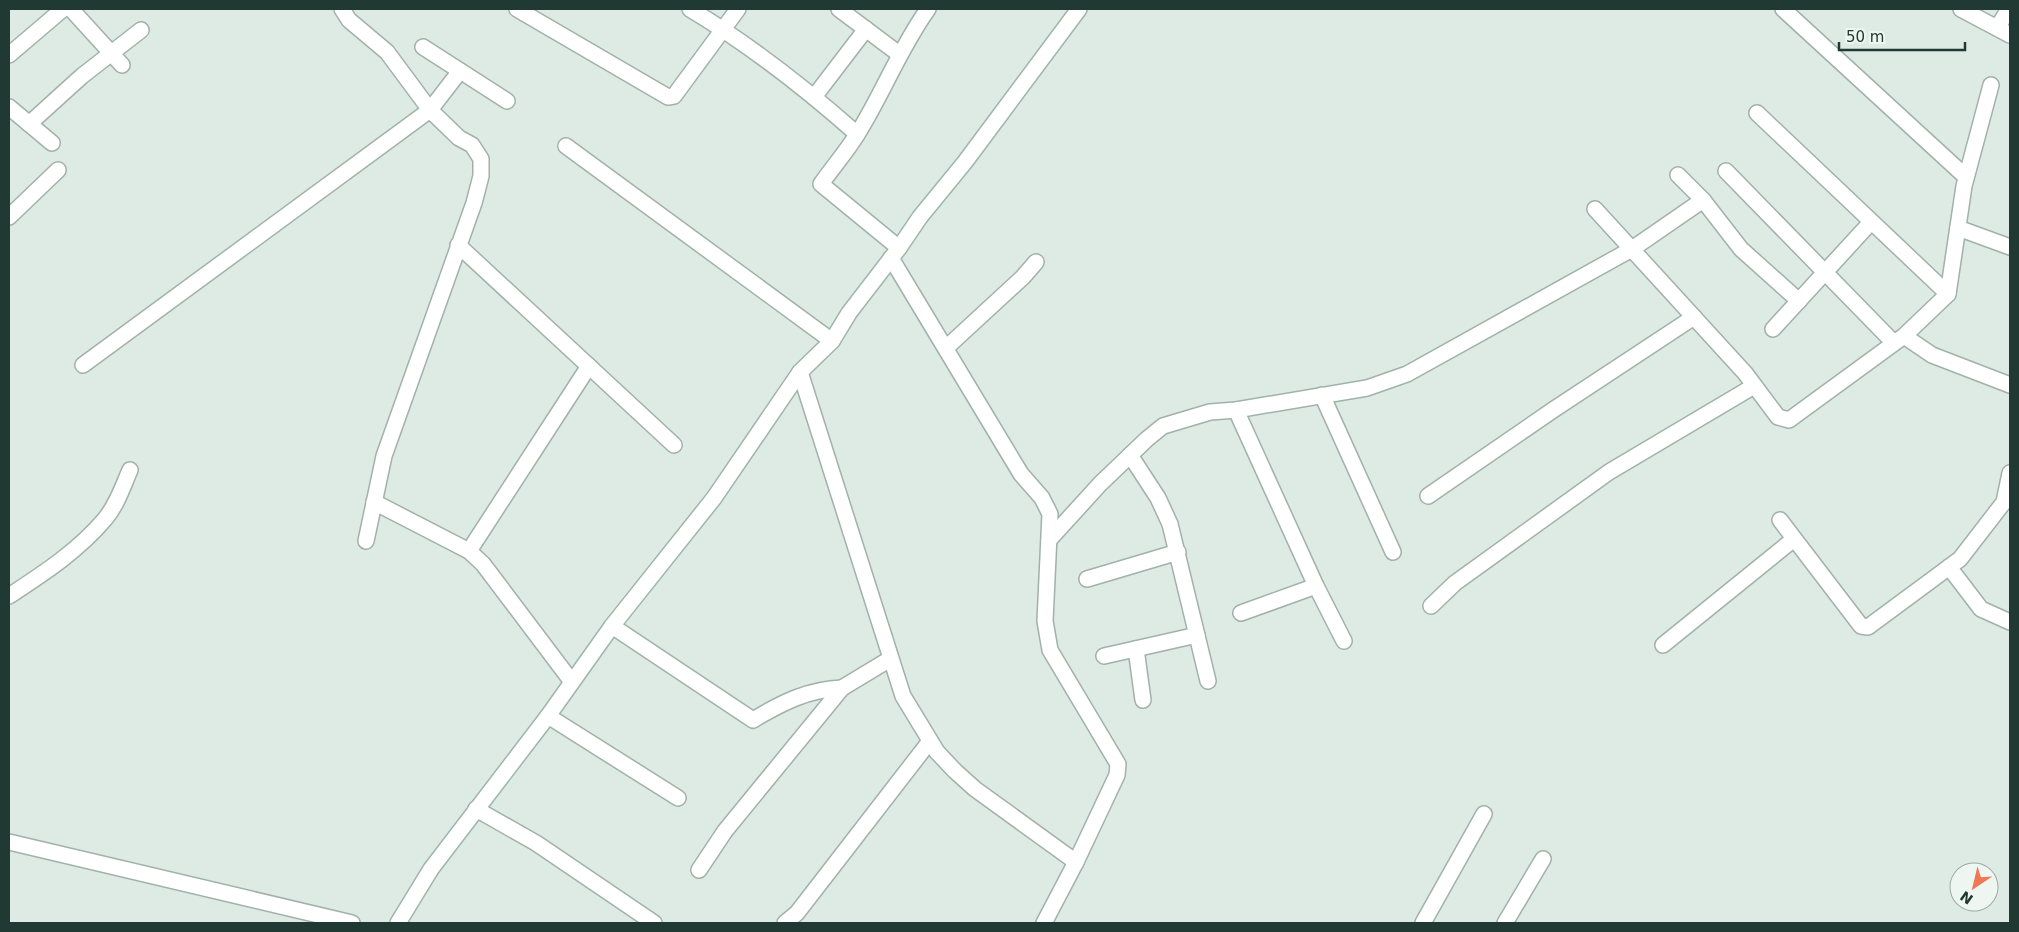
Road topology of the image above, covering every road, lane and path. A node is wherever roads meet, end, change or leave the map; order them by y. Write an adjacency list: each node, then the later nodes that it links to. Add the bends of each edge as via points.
1 (63, 9): 20 (street)
2 (70, 9): 18 (street)
3 (518, 9): 13 (street, via 668,97 674,96)
4 (690, 9): 13 (street)
5 (738, 9): 13 (street)
6 (839, 9): 14 (street)
7 (928, 9): 19 (street)
8 (1079, 9): 45 (street)
9 (1783, 9): 36 (street)
10 (1962, 9): 16 (street)
11 (2009, 9): 16 (street)
12 (349, 12): 27 (street, via 387,52)
13 (724, 29): 24 (street)
14 (866, 29): 19 (street); 24 (street)
15 (141, 30): 18 (street)
16 (2004, 32)
17 (423, 47): 22 (street)
18 (111, 53): 21 (street); 29 (street)
19 (899, 54): 30 (street)
20 (9, 55)
21 (122, 65)
22 (460, 70): 25 (street); 27 (street)
23 (1991, 85): 36 (street)
24 (814, 97): 30 (street)
25 (507, 101)
26 (9, 107): 29 (street)
27 (430, 110): 42 (street, via 459,138 472,145 481,159 481,176 474,203); 55 (street)
28 (1757, 113): 40 (street)
29 (29, 124): 31 (street)
30 (857, 134): 45 (street, via 821,184)
31 (52, 143)
32 (566, 146): 53 (street)
33 (58, 170): 39 (street)
34 (1726, 171): 47 (street)
35 (1678, 175): 37 (street)
36 (1966, 177): 41 (street)
37 (1703, 200): 44 (street); 49 (street, via 1741,249)
38 (1595, 209): 44 (street)
39 (9, 217)
40 (1871, 222): 47 (street); 48 (street)
41 (1958, 228): 43 (street); 48 (street)
42 (458, 244): 56 (street); 67 (street, via 384,456)
43 (2010, 247)
44 (1632, 249): 50 (street); 60 (street, via 1407,374 1367,388)
45 (895, 253): 53 (street); 54 (street)
46 (1036, 262): 54 (street)
47 (1826, 271): 49 (street); 52 (street)
48 (1948, 294): 52 (street)
49 (1799, 301): 51 (street)
50 (1694, 317): 59 (street); 66 (street)
51 (1773, 329)
52 (1899, 339): 58 (street); 59 (street, via 1789,420 1778,417)
53 (832, 340): 57 (street)
54 (946, 348): 70 (street, via 1021,474 1042,498 1050,514)
55 (83, 366)
56 (589, 366): 62 (street); 72 (street)
57 (800, 372): 82 (street, via 714,498); 88 (street)
58 (2010, 385)
59 (1754, 386): 79 (street, via 1609,472 1455,584)
60 (1322, 395): 61 (street); 74 (street)
61 (1236, 410): 63 (street, via 1210,412 1174,421 1163,426); 77 (street)
62 (674, 445)
63 (1130, 455): 70 (street); 73 (street, via 1158,498)
64 (130, 470): 78 (street, via 106,518 60,563)
65 (2010, 473): 75 (street, via 2004,502 1960,559)
66 (1428, 496)
67 (374, 502): 71 (street); 72 (street)
68 (1780, 520): 69 (street)
69 (1794, 539): 75 (street, via 1861,626 1868,627); 85 (street)
70 (1049, 540): 100 (street, via 1046,621 1050,650 1118,764 1117,775)
71 (366, 541)
72 (469, 551): 90 (street, via 483,564)
73 (1178, 552): 76 (street); 83 (street)
74 (1394, 552)
75 (1949, 567): 81 (street, via 1981,609)
76 (1087, 579)
77 (1316, 586): 80 (street); 84 (street)
78 (9, 596)
79 (1431, 606)
80 (1241, 613)
81 (2010, 622)
82 (612, 626): 90 (street); 91 (street, via 754,720 799,696 826,688)
83 (1197, 635): 86 (street); 89 (street)
84 (1344, 640)
85 (1663, 645)
86 (1136, 649): 87 (street); 92 (street)
87 (1104, 656)
88 (890, 659): 91 (street); 94 (street, via 902,696)
89 (1208, 681)
90 (572, 682): 93 (street)
91 (842, 688): 101 (street, via 725,831)
92 (1143, 700)
93 (548, 716): 95 (street); 96 (street)
94 (930, 741): 100 (street, via 975,789); 105 (street, via 797,913)
95 (678, 798)
96 (476, 809): 103 (street, via 431,869); 104 (street, via 536,843)
97 (1484, 814): 107 (street)
98 (9, 842): 102 (street)
99 (1544, 859): 108 (street)
100 (1076, 862): 106 (street)
101 (699, 870)
102 (352, 923)
103 (398, 923)
104 (654, 923)
105 (785, 923)
106 (1044, 923)
107 (1423, 923)
108 (1505, 923)

